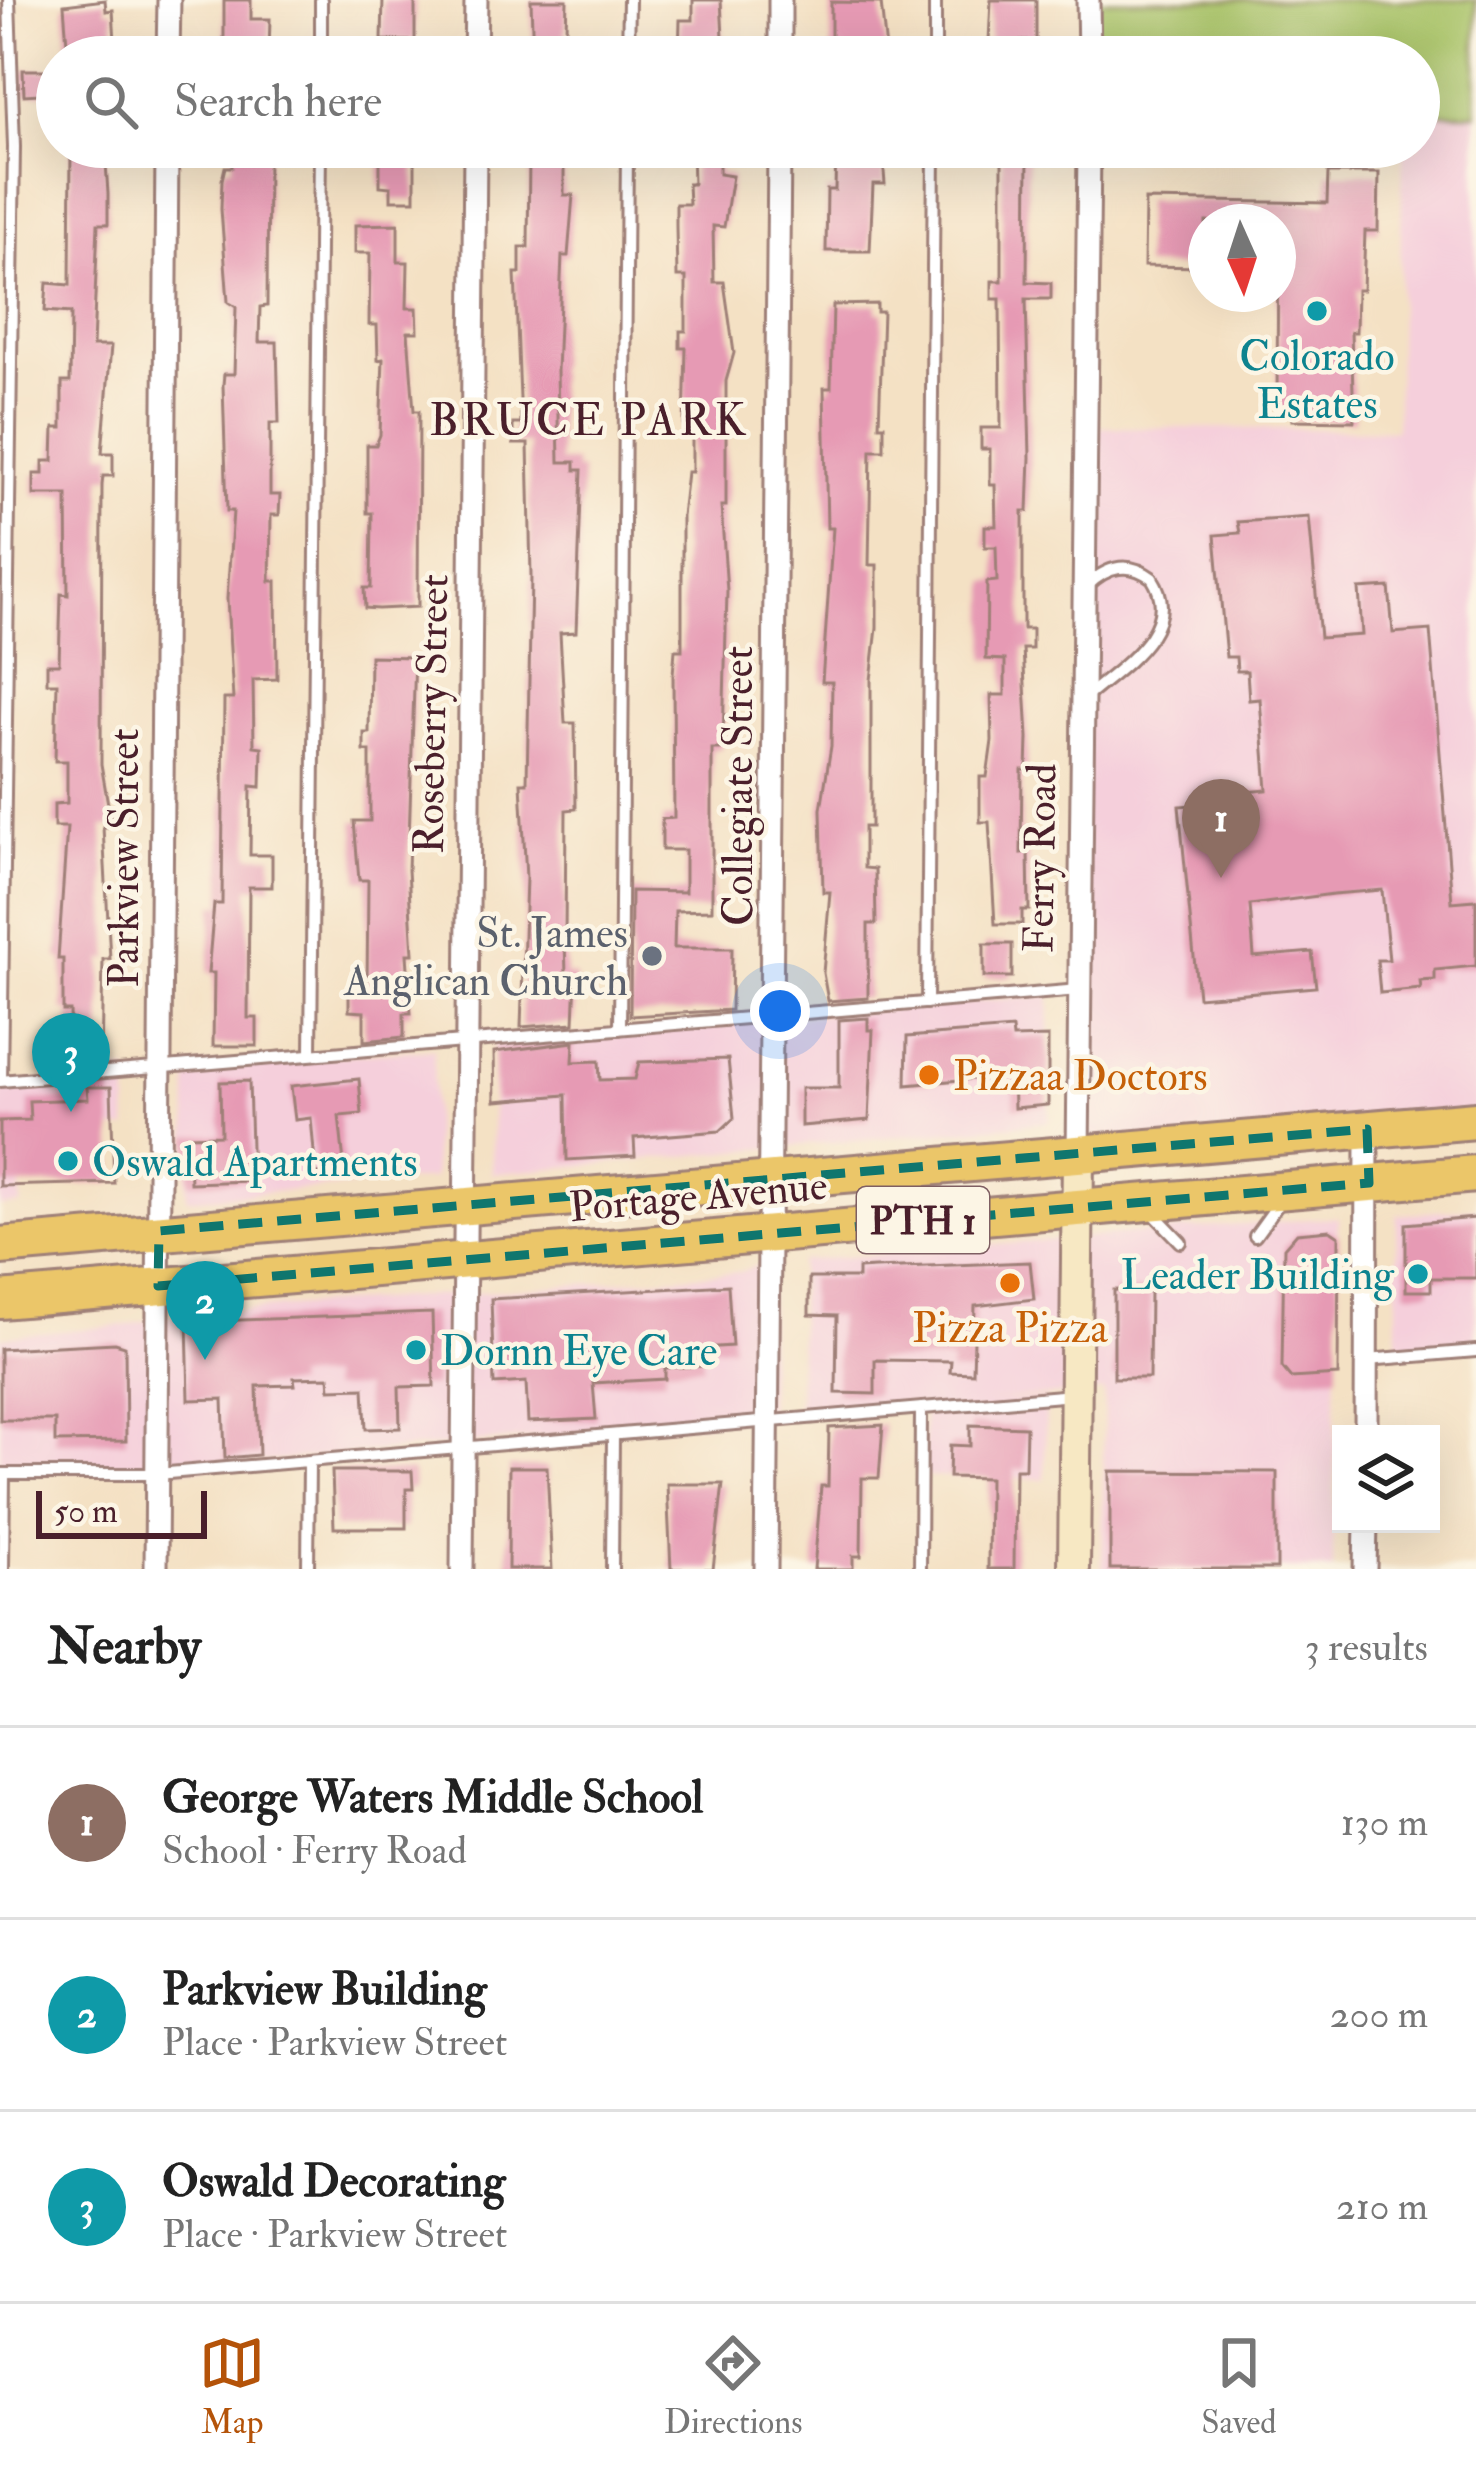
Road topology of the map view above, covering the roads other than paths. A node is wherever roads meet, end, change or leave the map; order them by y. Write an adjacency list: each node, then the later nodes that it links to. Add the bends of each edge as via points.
1 (9, 0): 16 (lane)
2 (169, 0): 9 (street)
3 (322, 0): 10 (lane)
4 (476, 0): 11 (street)
5 (629, 0): 12 (lane)
6 (780, 0): 13 (street)
7 (935, 0): 14 (lane)
8 (1088, 0): 15 (street)
9 (168, 36)
10 (321, 36)
11 (476, 36)
12 (628, 36)
13 (780, 36)
14 (935, 36)
15 (1089, 36)
16 (7, 148): 33 (lane)
17 (167, 168): 32 (street, Parkview Street)
18 (320, 168): 31 (lane)
19 (475, 168): 30 (street, Roseberry Street)
20 (628, 168): 29 (lane)
21 (779, 168): 28 (street, Collegiate Street)
22 (934, 168): 27 (lane)
23 (1089, 168): 24 (street, Ferry Road)
24 (1084, 590): 25 (street, Ferry Road); 25 (lane, via 1106,570 1131,566 1152,578 1162,611 1154,636)
25 (1082, 700): 26 (street, Ferry Road)
26 (1080, 990): 27 (lane); 36 (street, Ferry Road)
27 (927, 1003): 28 (lane)
28 (774, 1019): 29 (lane); 38 (street, Collegiate Street)
29 (620, 1029): 30 (lane)
30 (466, 1045): 31 (lane); 42 (street, Roseberry Street)
31 (310, 1053): 32 (lane)
32 (160, 1067): 33 (lane); 44 (street, Parkview Street)
33 (1, 1081)
34 (1476, 1120): 35 (highway, Portage Avenue / PTH 1)
35 (1367, 1129): 36 (highway, Portage Avenue / PTH 1); 39 (street)
36 (1078, 1154): 38 (highway, Portage Avenue / PTH 1); 43 (main road, Ferry Road)
37 (1476, 1174): 39 (highway, Portage Avenue / PTH 1)
38 (772, 1180): 42 (highway, Portage Avenue / PTH 1); 45 (street, Collegiate Street)
39 (1369, 1183): 40 (highway, Portage Avenue / PTH 1); 53 (street)
40 (1290, 1189): 41 (highway, Portage Avenue / PTH 1); 46 (lane)
41 (1141, 1201): 43 (highway, Portage Avenue / PTH 1); 47 (lane)
42 (465, 1206): 44 (highway, Portage Avenue / PTH 1); 49 (street, Roseberry Street)
43 (1078, 1206): 45 (highway, Portage Avenue / PTH 1); 54 (main road, Ferry Road)
44 (159, 1231): 48 (highway, Portage Avenue / PTH 1); 50 (street, Parkview Street)
45 (769, 1234): 49 (highway, Portage Avenue / PTH 1); 56 (street, Collegiate Street)
46 (1255, 1236)
47 (1181, 1242)
48 (0, 1246)
49 (464, 1259): 50 (highway, Portage Avenue / PTH 1); 59 (street, Roseberry Street)
50 (158, 1286): 51 (highway, Portage Avenue / PTH 1); 61 (street, Parkview Street)
51 (0, 1300)
52 (1476, 1351): 53 (lane)
53 (1367, 1360): 57 (street)
54 (1076, 1395): 55 (lane); 71 (main road, Ferry Road)
55 (921, 1408): 56 (lane); 70 (lane)
56 (767, 1421): 58 (lane); 69 (street, Collegiate Street)
57 (1366, 1425)
58 (613, 1435): 59 (lane); 68 (lane)
59 (463, 1449): 60 (lane); 67 (street, Roseberry Street)
60 (309, 1462): 61 (lane); 66 (lane)
61 (157, 1474): 62 (lane); 65 (street, Parkview Street)
62 (2, 1475): 64 (lane)
63 (1366, 1533): 72 (street)
64 (3, 1569)
65 (156, 1569)
66 (308, 1569)
67 (462, 1569)
68 (612, 1569)
69 (766, 1569)
70 (920, 1569)
71 (1074, 1569)
72 (1365, 1569)

